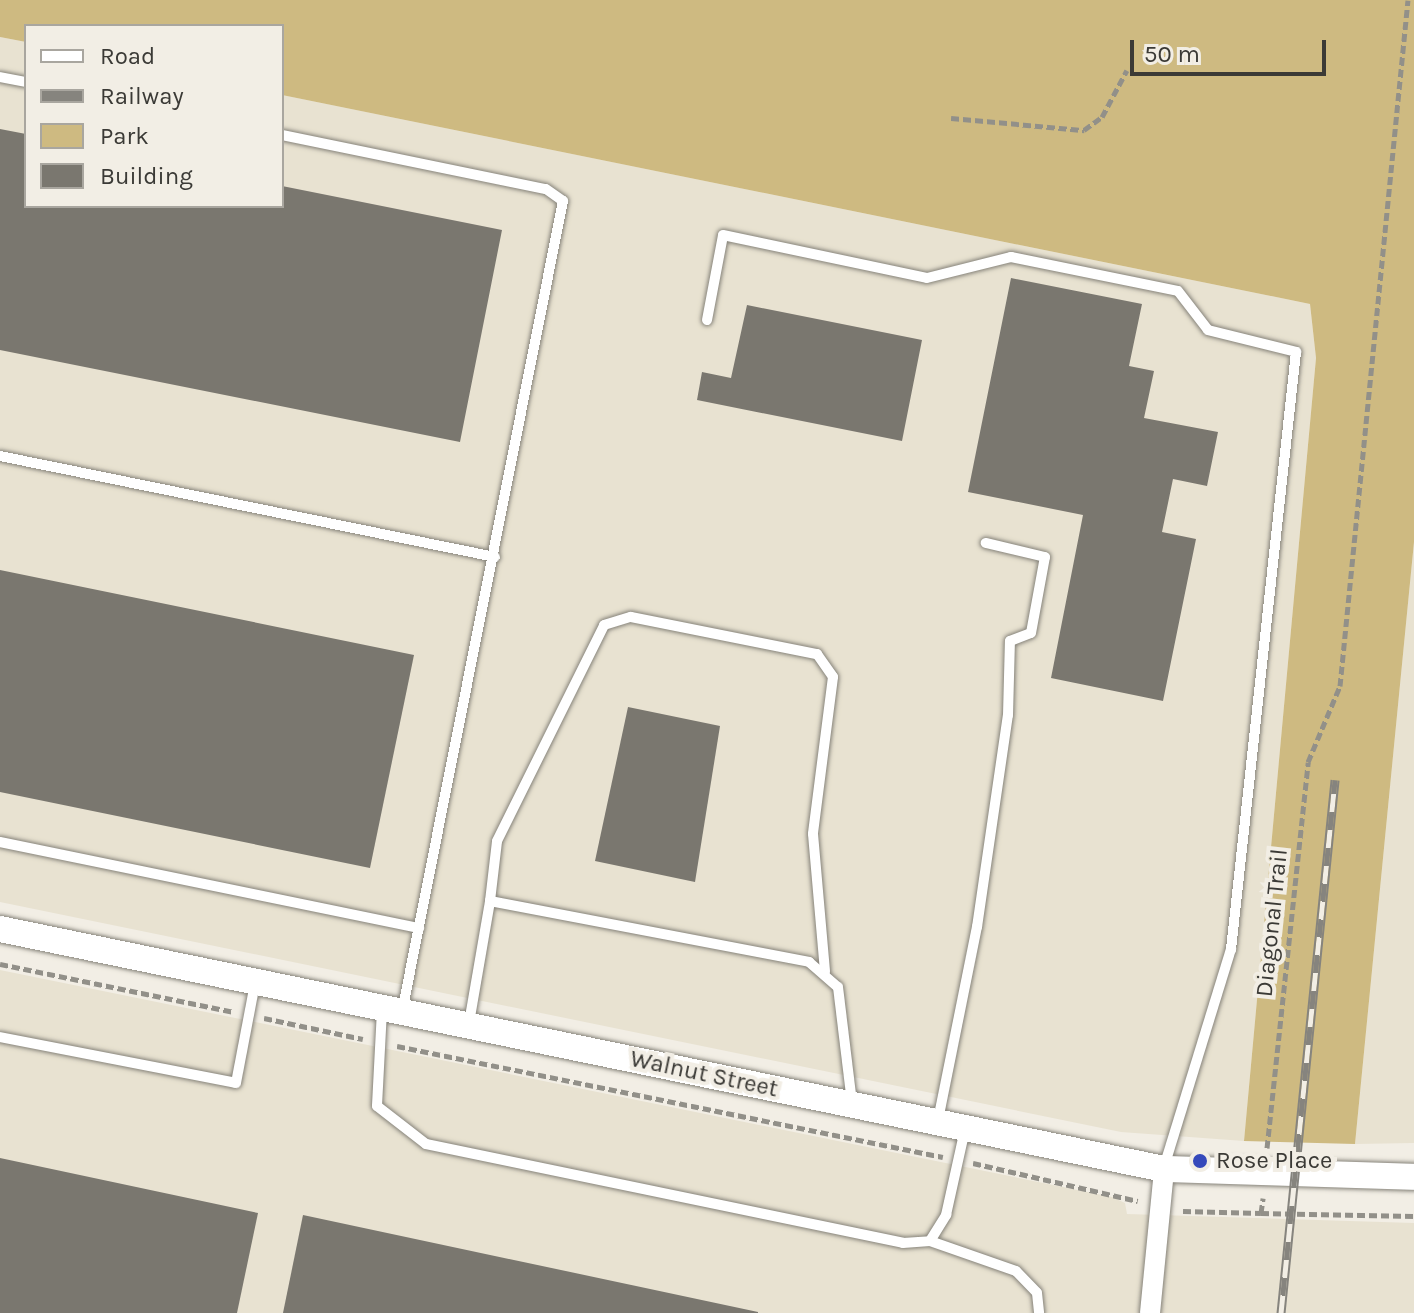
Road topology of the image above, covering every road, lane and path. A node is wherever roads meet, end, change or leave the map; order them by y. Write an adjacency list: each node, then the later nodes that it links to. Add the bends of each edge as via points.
1 (1408, 0): 28 (path, Diagonal Trail, via 1340,686 1308,762)
2 (1127, 70): 5 (path, via 1102,117 1084,130)
3 (0, 77): 4 (lane)
4 (24, 82)
5 (951, 118)
6 (284, 135): 10 (lane, via 546,189 563,201)
7 (707, 320): 27 (lane, via 723,235 927,278 1011,257 1163,288 1194,305 1208,330 1296,352 1231,949)
8 (0, 456): 10 (lane)
9 (986, 543): 24 (lane, via 1045,557 1031,633 1010,641 1008,715 977,927)
10 (495, 557): 13 (lane)
11 (0, 842): 13 (lane)
12 (490, 901): 16 (lane); 16 (lane, via 497,841 604,625 631,617 817,654 833,677 813,834); 20 (lane)
13 (419, 928): 18 (lane)
14 (0, 929): 17 (street, Walnut Street)
15 (0, 964): 19 (path)
16 (825, 971): 23 (lane, via 838,987)
17 (255, 981): 18 (street, Walnut Street); 19 (lane)
18 (392, 1010): 20 (street, Walnut Street); 22 (lane)
19 (250, 1015): 21 (lane, via 236,1083); 22 (path)
20 (469, 1026): 23 (street, Walnut Street)
21 (0, 1037)
22 (376, 1041): 26 (path); 33 (lane, via 377,1106 426,1144 903,1243)
23 (853, 1105): 24 (street, Walnut Street)
24 (937, 1122): 25 (street, Walnut Street)
25 (966, 1128): 26 (lane); 27 (street, Walnut Street)
26 (959, 1160): 30 (path, via 1120,1194); 33 (lane, via 946,1215)
27 (1164, 1169): 28 (street, Walnut Street); 30 (street)
28 (1265, 1171): 29 (street, Walnut Street); 31 (path, Diagonal Trail)
29 (1414, 1177)
30 (1160, 1210): 31 (path); 35 (street)
31 (1261, 1213): 32 (path)
32 (1414, 1216)
33 (930, 1241): 34 (lane, via 1016,1271 1037,1293)
34 (1039, 1313)
35 (1150, 1313)

